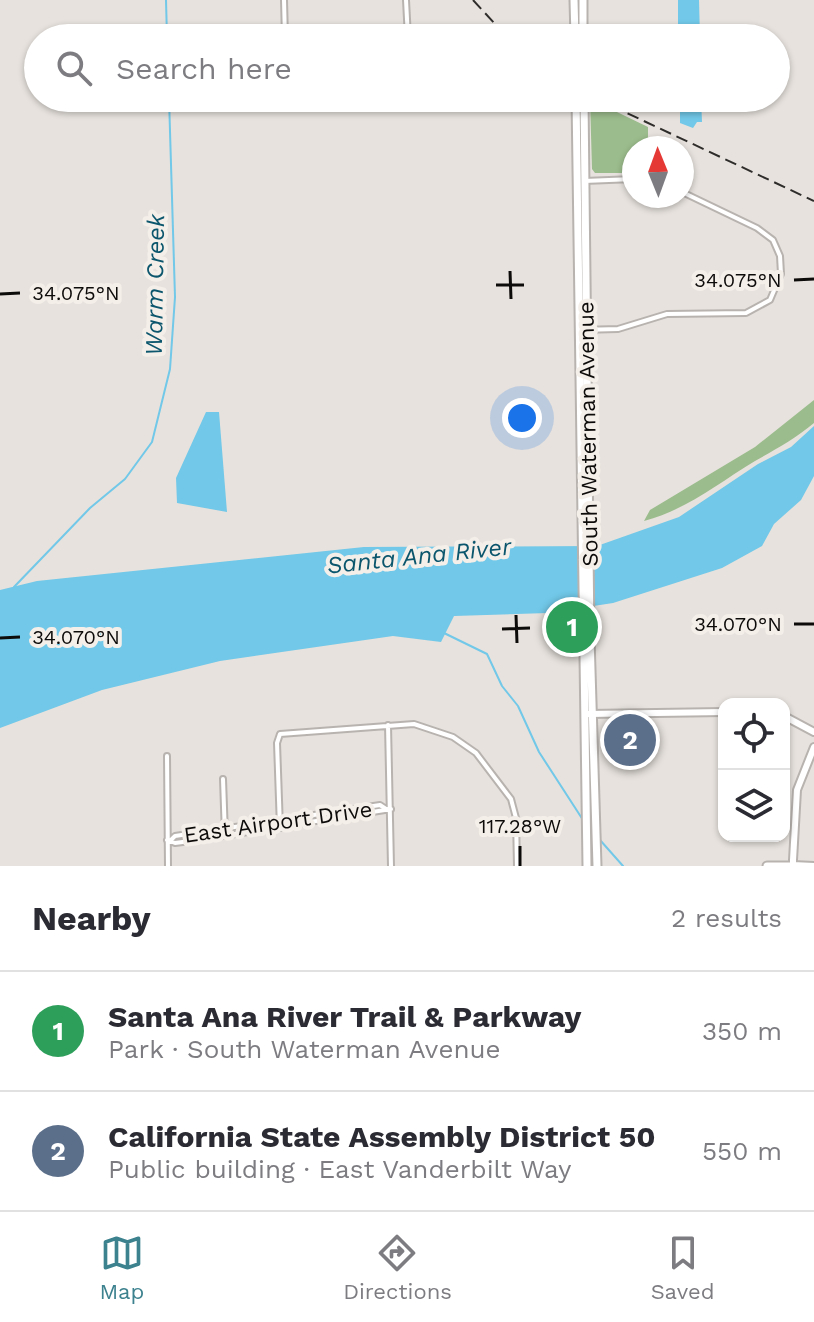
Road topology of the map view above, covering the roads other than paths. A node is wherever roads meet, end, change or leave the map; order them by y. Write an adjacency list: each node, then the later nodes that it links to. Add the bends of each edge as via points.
1 (284, 0): 5 (street)
2 (406, 0): 6 (street)
3 (574, 0): 7 (main road)
4 (583, 0): 8 (main road)
5 (285, 24)
6 (407, 24)
7 (575, 24)
8 (583, 24)
9 (577, 112): 12 (main road, South Waterman Avenue)
10 (584, 112): 12 (main road, South Waterman Avenue)
11 (622, 179): 12 (street)
12 (582, 180): 14 (main road, South Waterman Avenue)
13 (694, 198): 14 (street, via 773,240 779,251 780,282 770,300 754,310 667,314 618,329)
14 (583, 330): 16 (main road, South Waterman Avenue)
15 (718, 712): 16 (street)
16 (589, 714): 33 (main road, South Waterman Avenue); 34 (main road, South Waterman Avenue)
17 (790, 719): 19 (street)
18 (388, 725): 23 (street); 24 (street, via 280,734); 32 (street, via 439,730 476,753 506,789 516,818)
19 (814, 732)
20 (814, 747): 29 (street, via 797,790)
21 (167, 756): 28 (street)
22 (223, 779): 26 (street)
23 (388, 809): 24 (street, East Airport Drive, via 380,805); 25 (street, East Airport Drive); 31 (street)
24 (280, 820): 25 (street); 26 (street, East Airport Drive)
25 (280, 828): 27 (street, East Airport Drive)
26 (225, 829): 27 (street); 28 (street, East Airport Drive)
27 (225, 836): 28 (street, East Airport Drive)
28 (169, 840): 30 (street)
29 (793, 865): 35 (main road); 36 (street)
30 (168, 866)
31 (391, 866)
32 (517, 866)
33 (587, 866)
34 (597, 866)
35 (767, 866)
36 (814, 866)

